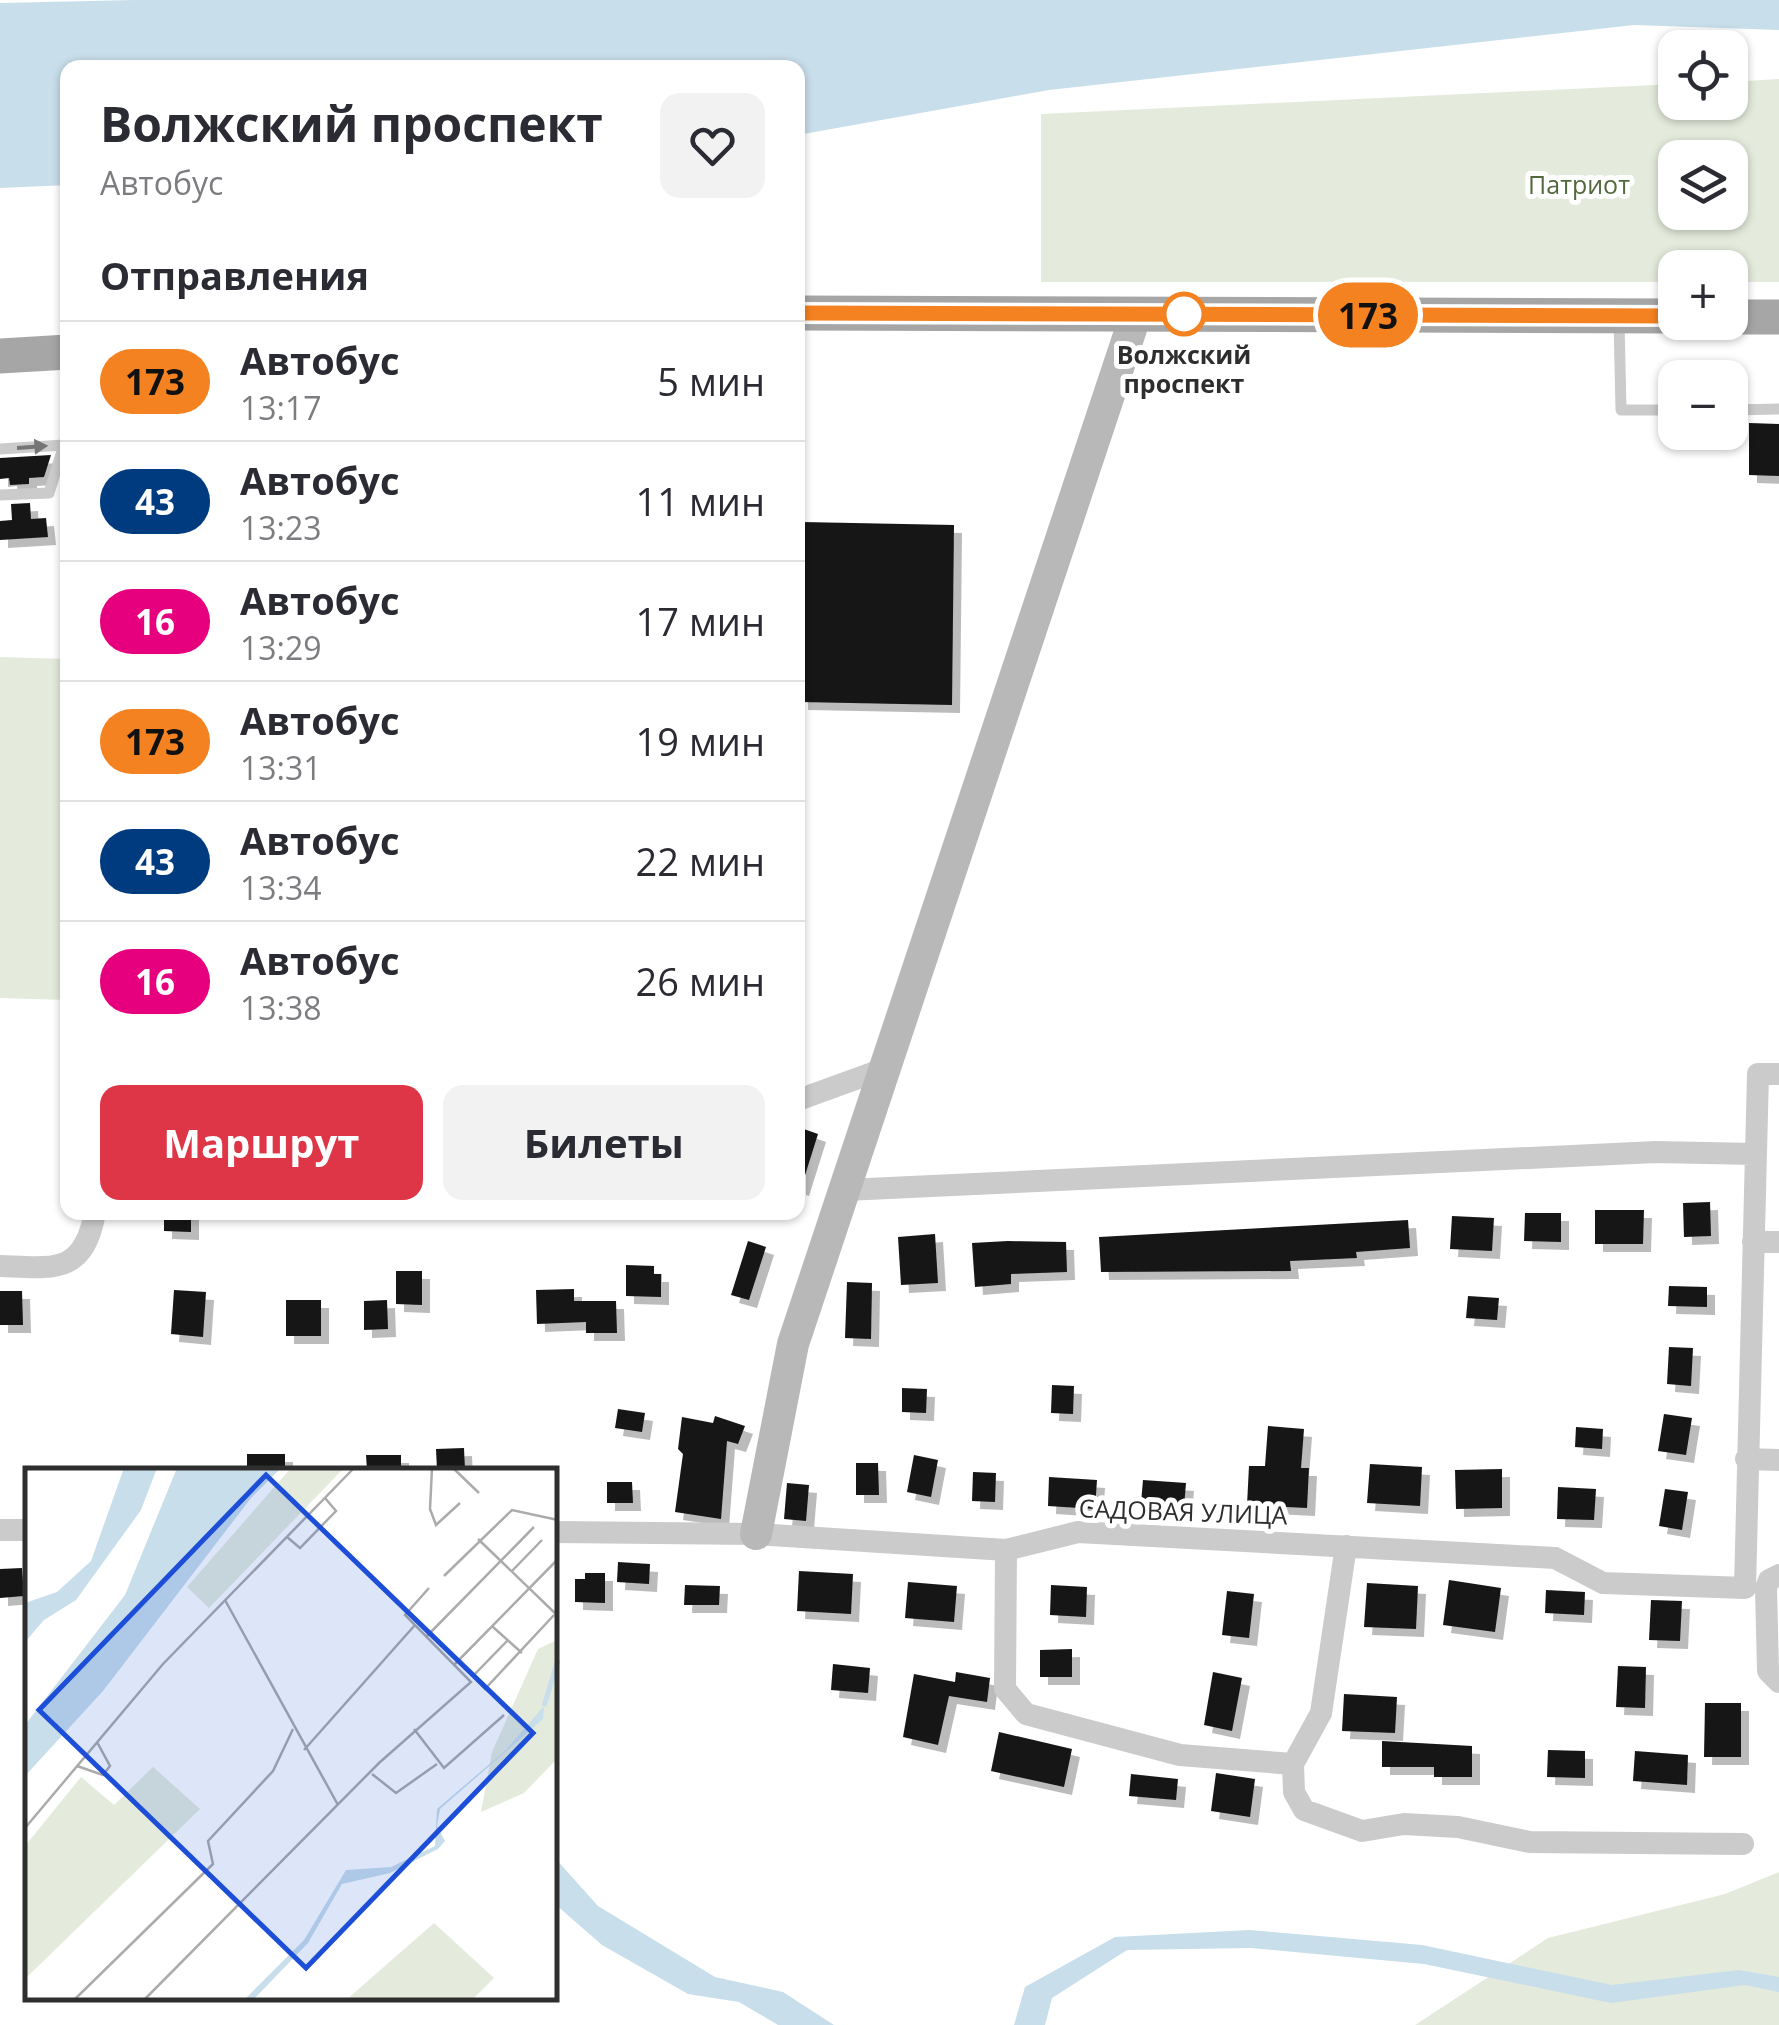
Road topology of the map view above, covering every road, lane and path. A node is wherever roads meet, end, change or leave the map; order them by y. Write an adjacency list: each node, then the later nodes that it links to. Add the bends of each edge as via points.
1 (805, 313): 2 (main road)
2 (1136, 314): 3 (main road); 16 (street)
3 (1619, 316): 4 (main road); 9 (lane, via 1621,410)
4 (1658, 316)
5 (1748, 317): 6 (main road)
6 (1779, 317)
7 (60, 352): 8 (main road)
8 (0, 356)
9 (1658, 410)
10 (1748, 410): 11 (lane)
11 (1779, 410)
12 (60, 439): 13 (lane, one-way to 12)
13 (0, 449)
14 (60, 457): 15 (lane, via 49,493)
15 (0, 495)
16 (886, 1068): 18 (street); 20 (street)
17 (1779, 1074): 19 (street, via 1758,1074)
18 (805, 1097)
19 (1756, 1154): 20 (street, via 1647,1152); 22 (street)
20 (846, 1190): 28 (street, via 793,1344)
21 (94, 1220): 24 (street, via 77,1258 54,1268)
22 (1752, 1242): 23 (street); 25 (street)
23 (1779, 1242)
24 (0, 1266)
25 (1746, 1459): 26 (street); 29 (street, САДОВАЯ УЛИЦА, via 1744,1588 1603,1583 1555,1558)
26 (1779, 1460)
27 (558, 1532): 28 (street, САДОВАЯ УЛИЦА)
28 (756, 1534): 30 (street, САДОВАЯ УЛИЦА)
29 (1346, 1546): 30 (street, САДОВАЯ УЛИЦА, via 1078,1532); 33 (street, via 1321,1713)
30 (1006, 1550): 33 (street, via 1005,1690 1026,1714 1180,1755)
31 (1779, 1574): 32 (street, via 1766,1588 1768,1670)
32 (1779, 1682)
33 (1293, 1764): 34 (street, via 1294,1792 1304,1810 1362,1831 1404,1824 1530,1842)
34 (1743, 1844)

